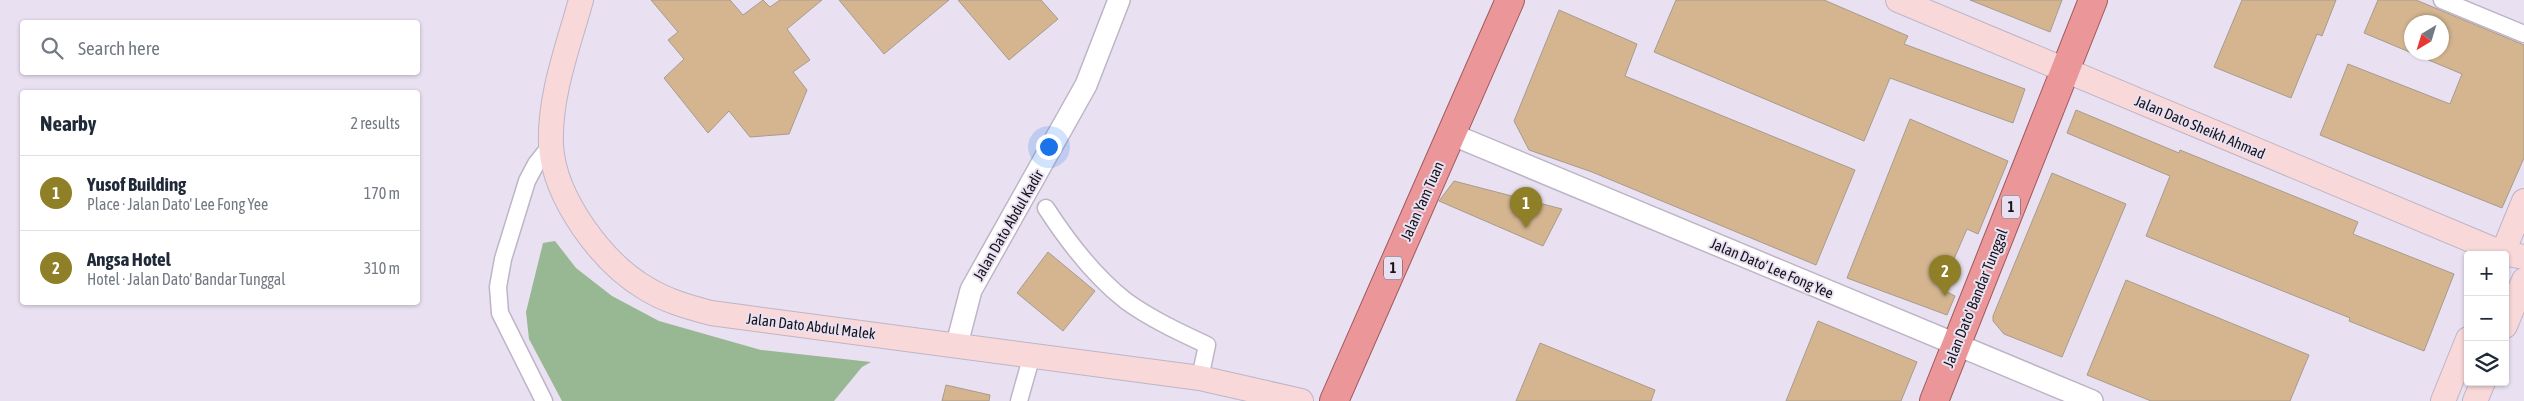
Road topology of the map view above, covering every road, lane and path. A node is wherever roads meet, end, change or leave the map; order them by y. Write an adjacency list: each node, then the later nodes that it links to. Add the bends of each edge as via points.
1 (581, 0): 10 (main road, Jalan Dato Abdul Malek, via 554,104)
2 (1119, 0): 19 (street, Jalan Dato Abdul Kadir, via 1086,84 971,290)
3 (1510, 0): 9 (highway, Jalan Yam Tuan / 1)
4 (1898, 0): 8 (main road, Jalan Dato Sheikh Ahmad)
5 (2094, 0): 8 (highway, Jalan Dato' Bandar Tunggal / 1)
6 (2442, 0): 7 (street)
7 (2524, 34)
8 (2065, 70): 13 (main road, Jalan Dato Sheikh Ahmad); 20 (highway, Jalan Dato' Bandar Tunggal / 1)
9 (1451, 134): 20 (street, Jalan Dato' Lee Fong Yee); 28 (highway, Jalan Yam Tuan / 1)
10 (551, 146): 19 (main road, Jalan Dato Abdul Malek, via 558,182 573,211 620,270 646,289 679,305 711,313); 25 (street, via 527,181 503,259 498,288 500,313)
11 (2524, 201): 14 (main road)
12 (1046, 208): 22 (street, via 1066,240 1126,300 1161,323 1207,345)
13 (2497, 251)
14 (2508, 251)
15 (2509, 258): 16 (main road)
16 (2524, 280): 17 (main road)
17 (2509, 316)
18 (2467, 341): 31 (main road)
19 (957, 344): 21 (main road, Jalan Dato Abdul Malek)
20 (1956, 344): 29 (highway, Jalan Dato' Bandar Tunggal / 1); 30 (street, Jalan Dato' Lee Fong Yee)
21 (1032, 355): 22 (main road, Jalan Dato Abdul Malek); 26 (street)
22 (1200, 378): 24 (main road, Jalan Dato Abdul Malek)
23 (2481, 386): 32 (main road)
24 (1239, 394): 27 (main road, Jalan Dato Abdul Malek)
25 (544, 401)
26 (1019, 401)
27 (1301, 401)
28 (1334, 401)
29 (1934, 401)
30 (2092, 401)
31 (2443, 401)
32 (2475, 401)

